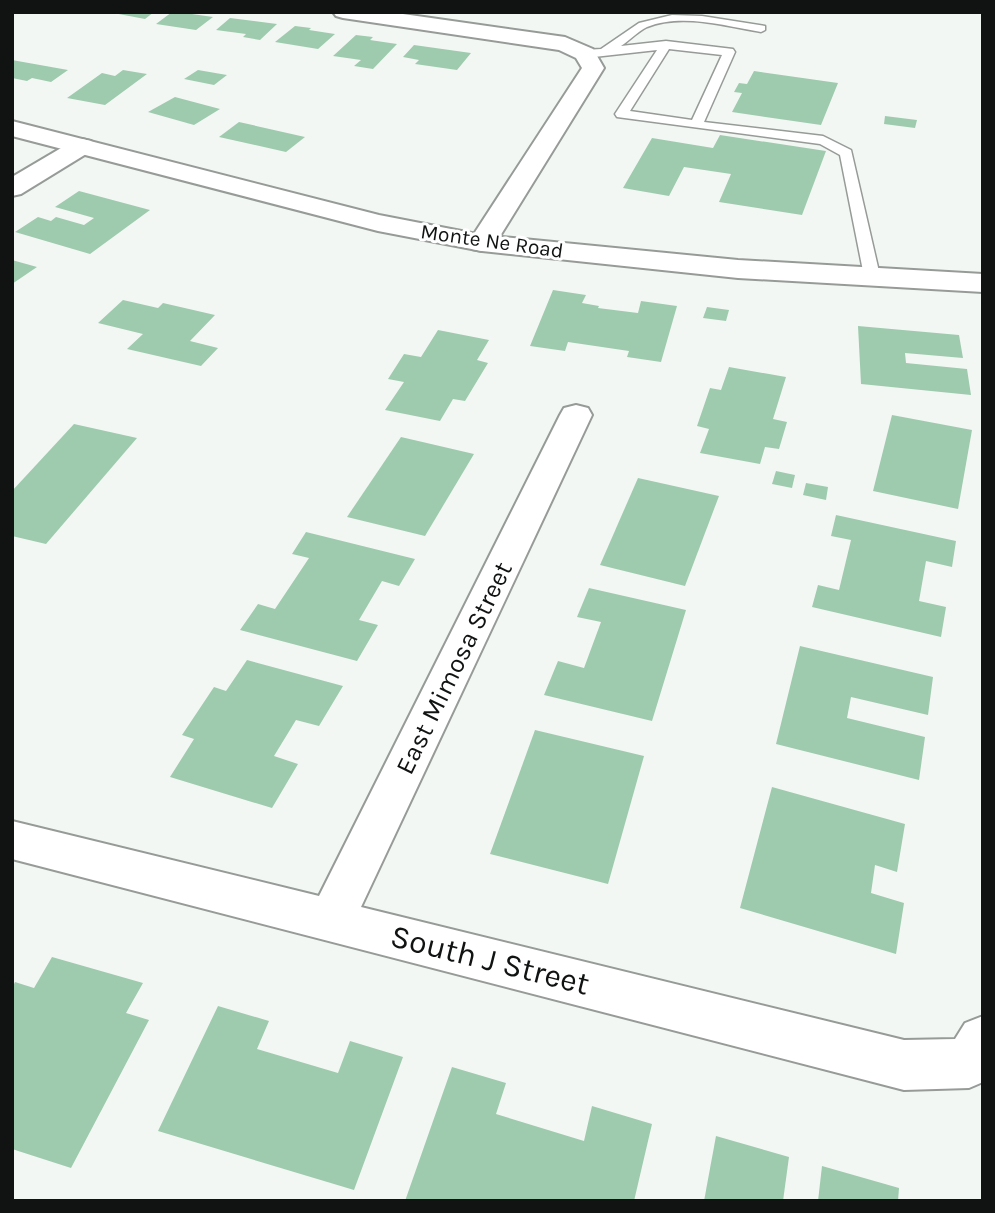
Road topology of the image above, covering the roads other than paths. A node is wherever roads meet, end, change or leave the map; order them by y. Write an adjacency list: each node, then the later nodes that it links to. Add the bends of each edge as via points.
1 (343, 12): 4 (street, via 565,44)
2 (761, 28): 4 (lane, via 677,16 643,25 618,45)
3 (666, 45): 4 (lane); 5 (lane, via 729,52); 5 (lane, via 622,114)
4 (585, 54): 9 (street, via 593,68)
5 (696, 125): 10 (lane, via 823,140 846,153)
6 (12, 128): 7 (street, Monte Ne Road)
7 (82, 146): 8 (street); 9 (street, Monte Ne Road, via 390,226)
8 (12, 188)
9 (482, 243): 10 (street, Monte Ne Road, via 738,269)
10 (873, 276): 11 (street, Monte Ne Road)
11 (983, 283)
12 (576, 415): 14 (street, East Mimosa Street)
13 (12, 840): 14 (street, South J Street)
14 (331, 920): 15 (street, South J Street, via 904,1065)
15 (976, 1052)

